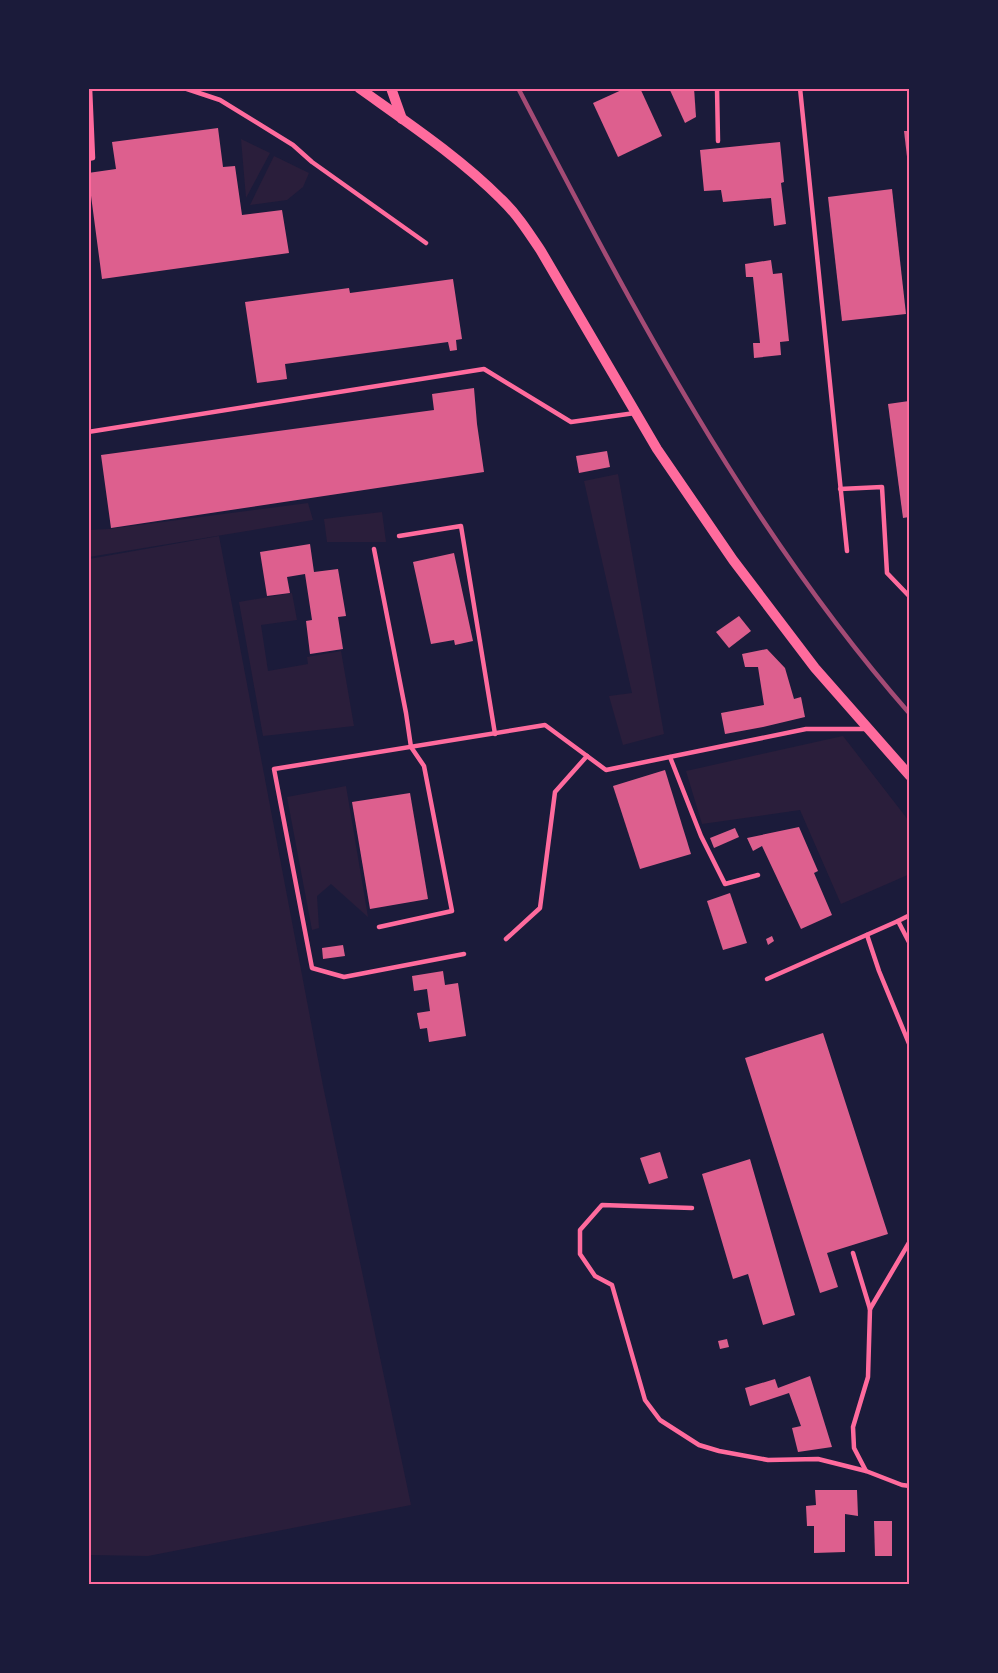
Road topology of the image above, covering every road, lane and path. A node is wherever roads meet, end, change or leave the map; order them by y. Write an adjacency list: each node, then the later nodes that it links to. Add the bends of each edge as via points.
1 (90, 88): 9 (lane, via 93,158)
2 (184, 88): 10 (lane, via 220,100 293,145)
3 (359, 88): 7 (street)
4 (391, 88): 7 (street)
5 (717, 88): 8 (lane)
6 (800, 88): 13 (lane)
7 (402, 119): 11 (street, via 475,175 524,225)
8 (718, 141)
9 (88, 159)
10 (426, 243)
11 (635, 413): 12 (lane, via 572,422 484,369); 18 (street, via 733,560)
12 (88, 432)
13 (840, 489): 16 (lane); 17 (lane, via 882,487 887,573)
14 (399, 536): 19 (lane, via 460,526)
15 (374, 549): 20 (lane)
16 (847, 551)
17 (909, 597)
18 (867, 729): 22 (lane, via 806,729); 23 (street)
19 (495, 734): 20 (lane); 21 (lane, via 545,725)
20 (411, 747): 27 (lane, via 424,766 452,911); 31 (lane, via 274,769 312,968 344,977)
21 (587, 756): 22 (lane, via 606,770); 29 (lane, via 555,792 540,908)
22 (670, 757): 24 (lane, via 701,836 726,884)
23 (909, 776)
24 (758, 875)
25 (909, 915): 26 (lane)
26 (898, 921): 28 (lane); 30 (lane)
27 (379, 927)
28 (867, 935): 32 (lane); 33 (lane)
29 (507, 939)
30 (909, 944)
31 (464, 954)
32 (767, 979)
33 (909, 1046)
34 (692, 1208): 38 (lane, via 602,1206 580,1230 580,1254 595,1276 612,1285 645,1400 660,1420 699,1445 768,1460 818,1460)
35 (909, 1241): 37 (lane)
36 (853, 1253): 37 (lane)
37 (870, 1309): 38 (lane, via 868,1377 853,1427 854,1448)
38 (866, 1471): 39 (lane)
39 (909, 1486)

